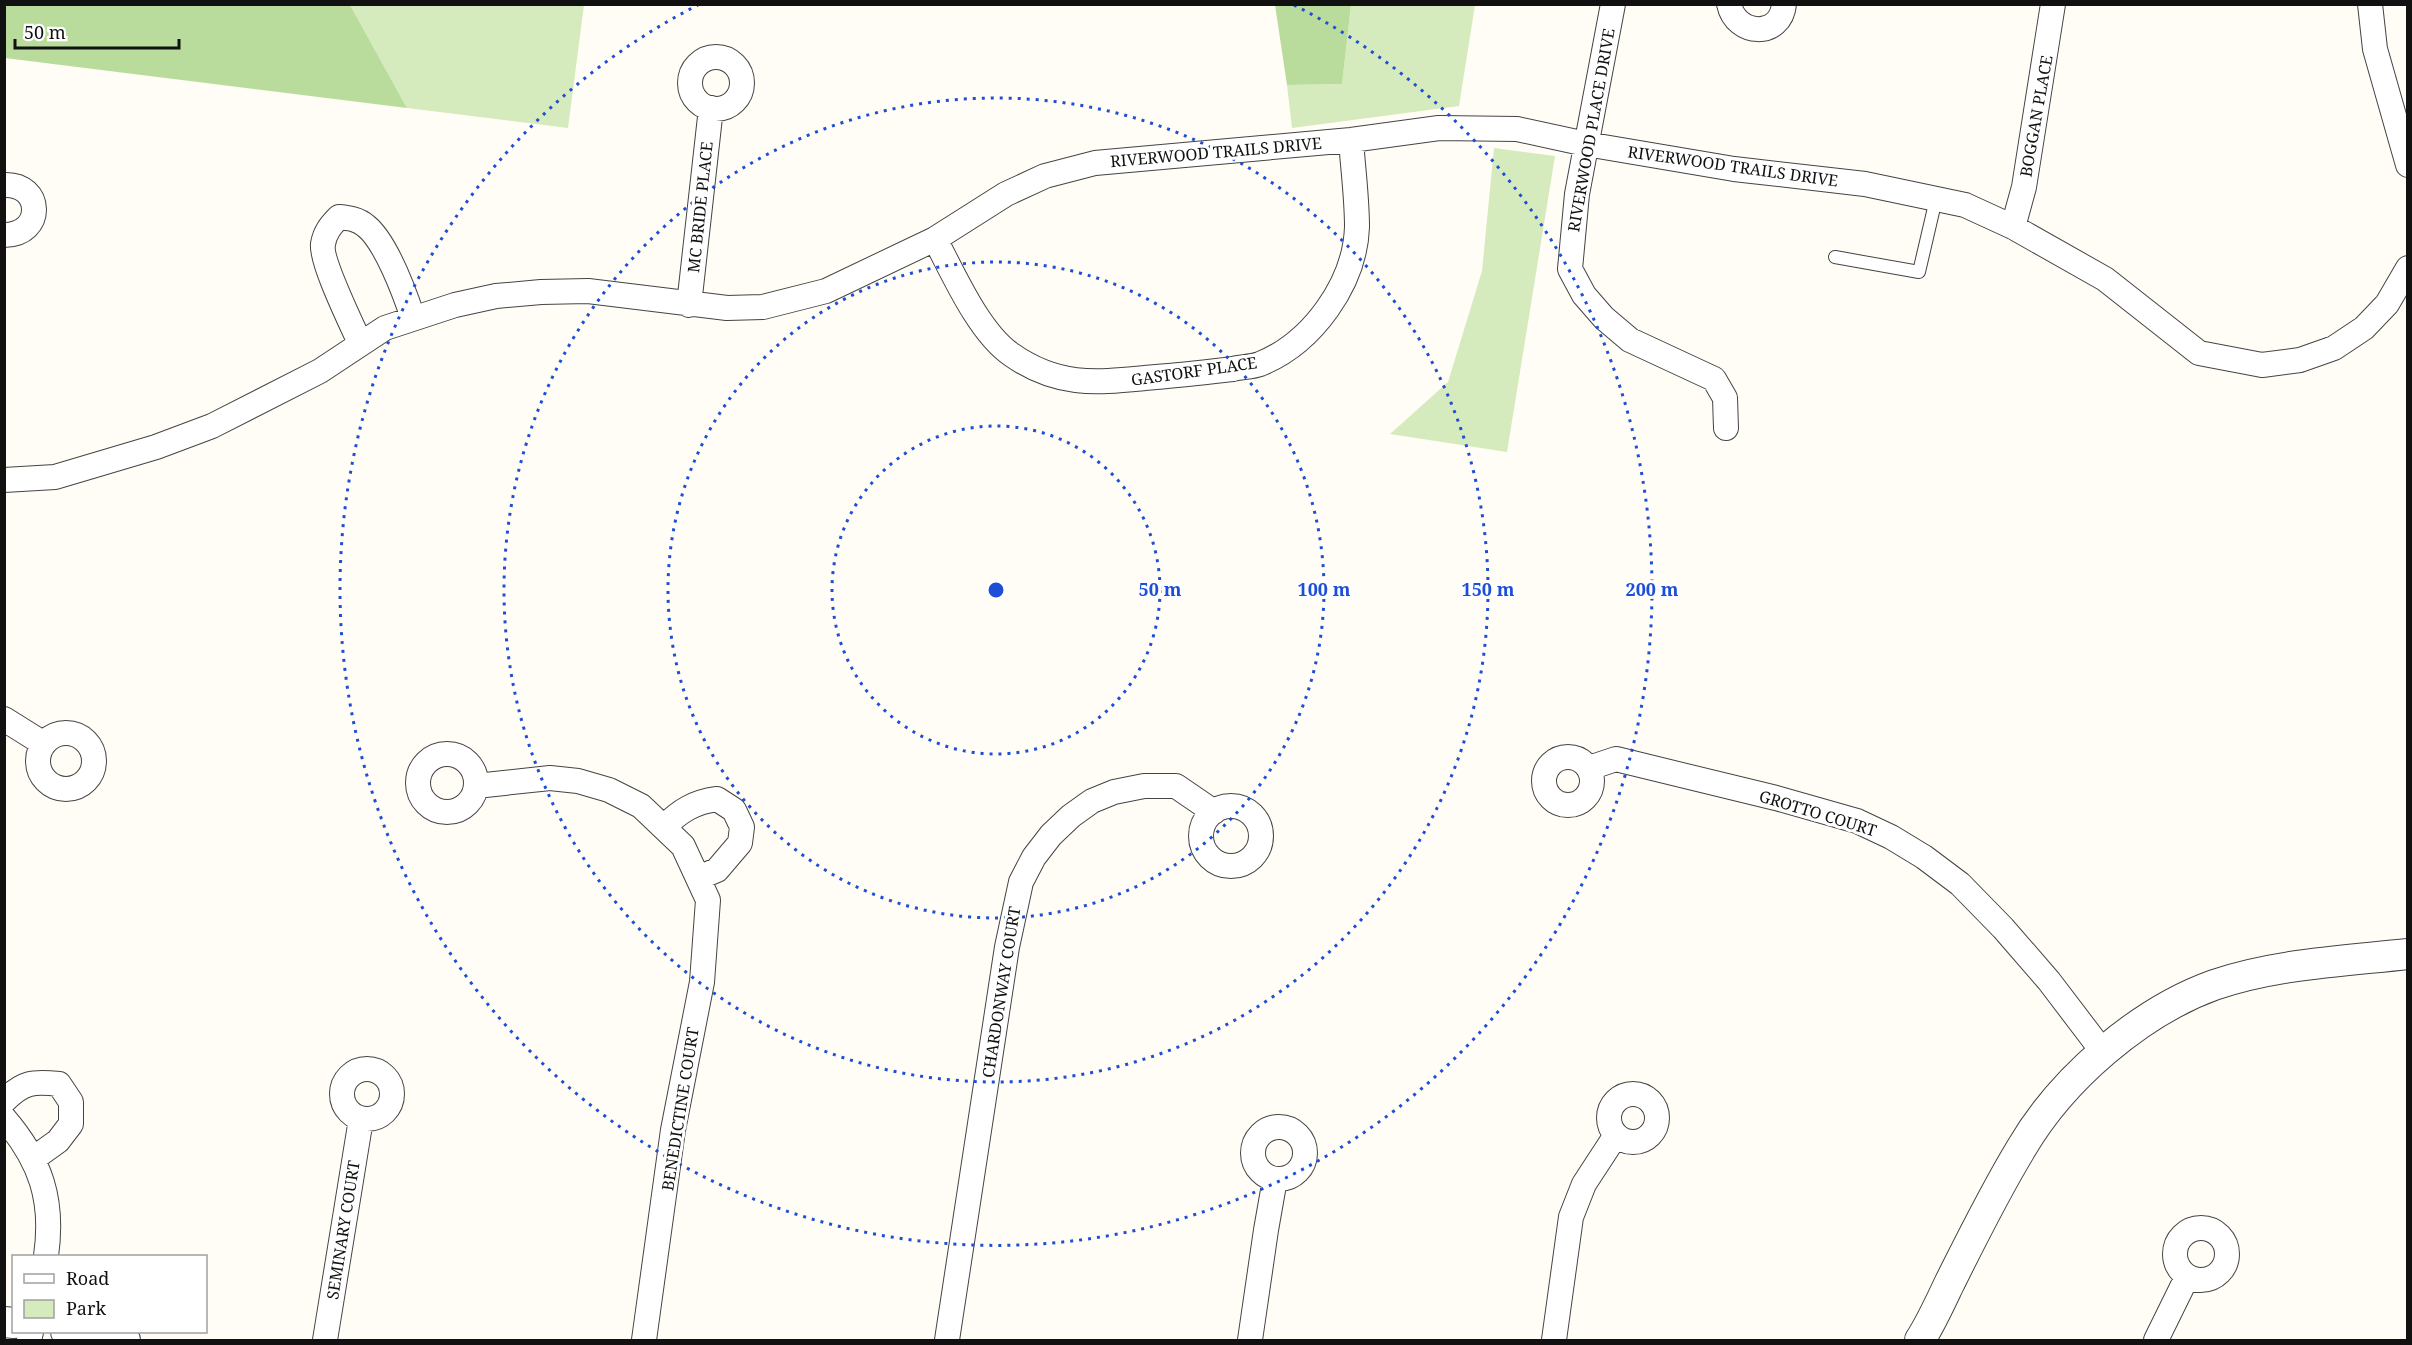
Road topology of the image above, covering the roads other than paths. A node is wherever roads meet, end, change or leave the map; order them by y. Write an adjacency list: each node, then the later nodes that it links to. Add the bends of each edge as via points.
1 (1613, 4): 8 (street, RIVERWOOD PLACE DRIVE)
2 (1730, 4): 3 (street, via 1733,17 1750,29 1772,26)
3 (1784, 4)
4 (2053, 4): 12 (street, BOGGAN PLACE, via 2024,187)
5 (2370, 4): 9 (street, via 2375,49)
6 (711, 108): 18 (street, MC BRIDE PLACE)
7 (1351, 140): 8 (street, RIVERWOOD TRAILS DRIVE, via 1440,128 1478,128 1517,129); 14 (street, RIVERWOOD TRAILS DRIVE, via 1095,163 1045,176 1006,194); 14 (street, GASTORF PLACE, via 1357,228 1350,265 1332,302 1312,327 1289,350 1258,365 1098,383 1065,380 1011,355 990,333 967,301)
8 (1586, 144): 11 (street, RIVERWOOD TRAILS DRIVE, via 1734,169 1865,184); 21 (street, RIVERWOOD PLACE DRIVE, via 1570,269 1584,296 1630,340 1714,379 1725,398)
9 (2408, 165)
10 (4, 185): 13 (street, via 22,188 34,203 31,223 25,231)
11 (1936, 199): 12 (street, RIVERWOOD TRAILS DRIVE, via 1965,205); 16 (lane, via 1919,273)
12 (2013, 227): 17 (street, RIVERWOOD TRAILS DRIVE, via 2105,279 2199,352 2262,365 2300,360 2334,348 2364,328 2387,304)
13 (5, 235): 15 (street)
14 (935, 239): 18 (street, RIVERWOOD TRAILS DRIVE, via 826,291 797,300 763,307)
15 (4, 241)
16 (1835, 257)
17 (2408, 268)
18 (689, 305): 19 (street, RIVERWOOD TRAILS DRIVE, via 588,291 541,292 496,296)
19 (413, 318): 20 (street, RIVERWOOD TRAILS DRIVE); 20 (street, via 389,261 368,226 339,217 328,228 322,246)
20 (360, 343): 22 (street, RIVERWOOD TRAILS DRIVE, via 320,371 212,426 56,477)
21 (1726, 428)
22 (4, 480)
23 (4, 719): 24 (street)
24 (44, 744)
25 (1589, 768): 31 (street, GROTTO COURT, via 1616,759 1776,798 1857,822 1891,837 1960,884 2049,981)
26 (476, 786): 28 (street, BENEDICTINE COURT, via 550,778 578,781 609,790 641,806)
27 (1214, 812): 44 (street, CHARDONWAY COURT, via 1176,786 1144,786 1114,792 1092,801 1064,822 1034,857 1021,882 1007,947)
28 (664, 827): 29 (street, BENEDICTINE COURT, via 683,846); 29 (street, via 699,801 717,799 734,810 742,827 740,843 717,870)
29 (698, 878): 43 (street, BENEDICTINE COURT, via 708,900 702,982 674,1130)
30 (2408, 954): 31 (street, via 2298,967 2213,986 2165,1010)
31 (2103, 1052): 47 (street, via 2048,1108 2022,1146)
32 (4, 1101): 36 (street, via 17,1088 36,1081 59,1084 70,1102 71,1124 58,1141)
33 (4, 1118): 36 (street)
34 (361, 1119): 42 (street, SEMINARY COURT)
35 (1616, 1135): 46 (street, via 1584,1184 1571,1218)
36 (33, 1159): 38 (street, via 43,1182 49,1214)
37 (1275, 1179): 45 (street)
38 (46, 1255)
39 (2187, 1277): 48 (street)
40 (73, 1333): 41 (street)
41 (125, 1341)
42 (325, 1341)
43 (644, 1341)
44 (947, 1341)
45 (1250, 1341)
46 (1554, 1341)
47 (1920, 1341)
48 (2156, 1341)

